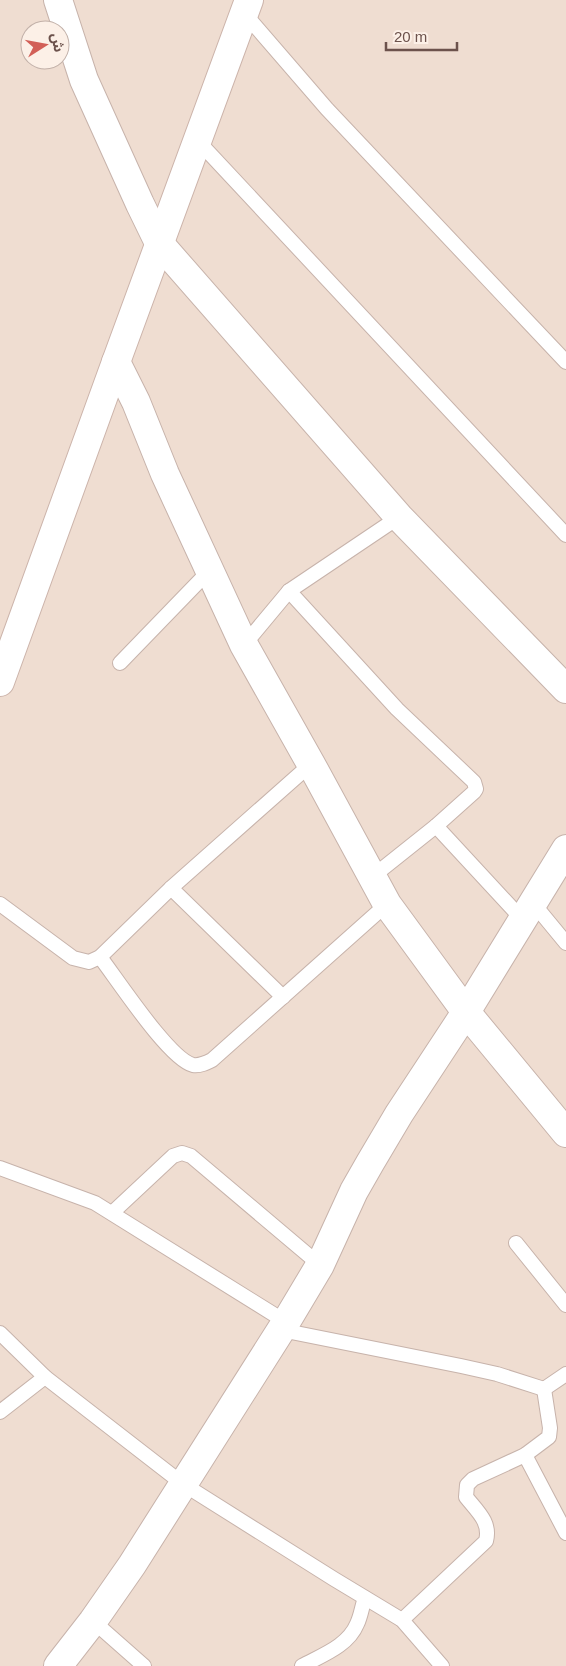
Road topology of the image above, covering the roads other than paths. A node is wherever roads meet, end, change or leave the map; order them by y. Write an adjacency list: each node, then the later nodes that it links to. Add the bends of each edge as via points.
1 (58, 0): 4 (street, via 84,80)
2 (247, 7): 3 (street); 6 (lane, via 327,109)
3 (198, 141): 4 (street); 8 (lane)
4 (160, 243): 5 (street); 7 (street)
5 (116, 362): 9 (street); 12 (street)
6 (566, 362)
7 (399, 517): 10 (lane); 15 (street)
8 (566, 535)
9 (210, 570): 11 (street); 13 (lane)
10 (289, 591): 11 (lane); 17 (lane, via 397,709 474,782 474,792)
11 (244, 645): 16 (street)
12 (6, 651): 14 (street)
13 (120, 663)
14 (0, 682)
15 (566, 689)
16 (311, 764): 19 (street); 20 (lane)
17 (436, 826): 19 (lane); 23 (lane)
18 (566, 849): 23 (street)
19 (372, 877): 22 (street)
20 (170, 888): 25 (lane); 26 (lane)
21 (0, 904): 25 (lane, via 73,958 89,962)
22 (387, 904): 26 (lane); 27 (street)
23 (528, 911): 24 (lane); 27 (street)
24 (566, 943)
25 (100, 956): 26 (lane, via 162,1040 191,1064 212,1060)
26 (283, 997)
27 (466, 1012): 28 (street); 32 (street, via 370,1163)
28 (566, 1133)
29 (0, 1168): 30 (lane, via 95,1202)
30 (112, 1213): 32 (lane, via 173,1156 182,1153 191,1156); 34 (lane)
31 (516, 1243): 33 (lane)
32 (320, 1265): 34 (street)
33 (564, 1296)
34 (284, 1326): 38 (lane, via 497,1374); 41 (street)
35 (0, 1333): 37 (lane)
36 (566, 1374): 38 (lane)
37 (45, 1377): 39 (lane); 41 (lane)
38 (544, 1389): 40 (lane, via 549,1437)
39 (0, 1412)
40 (525, 1455): 42 (lane); 44 (lane, via 473,1479 467,1485 466,1497 486,1522 489,1532 486,1541)
41 (183, 1484): 43 (lane); 45 (street)
42 (566, 1533)
43 (365, 1598): 44 (lane); 48 (lane, via 352,1634)
44 (402, 1620): 49 (lane)
45 (93, 1621): 46 (street); 47 (lane)
46 (58, 1666)
47 (144, 1666)
48 (302, 1666)
49 (442, 1666)

